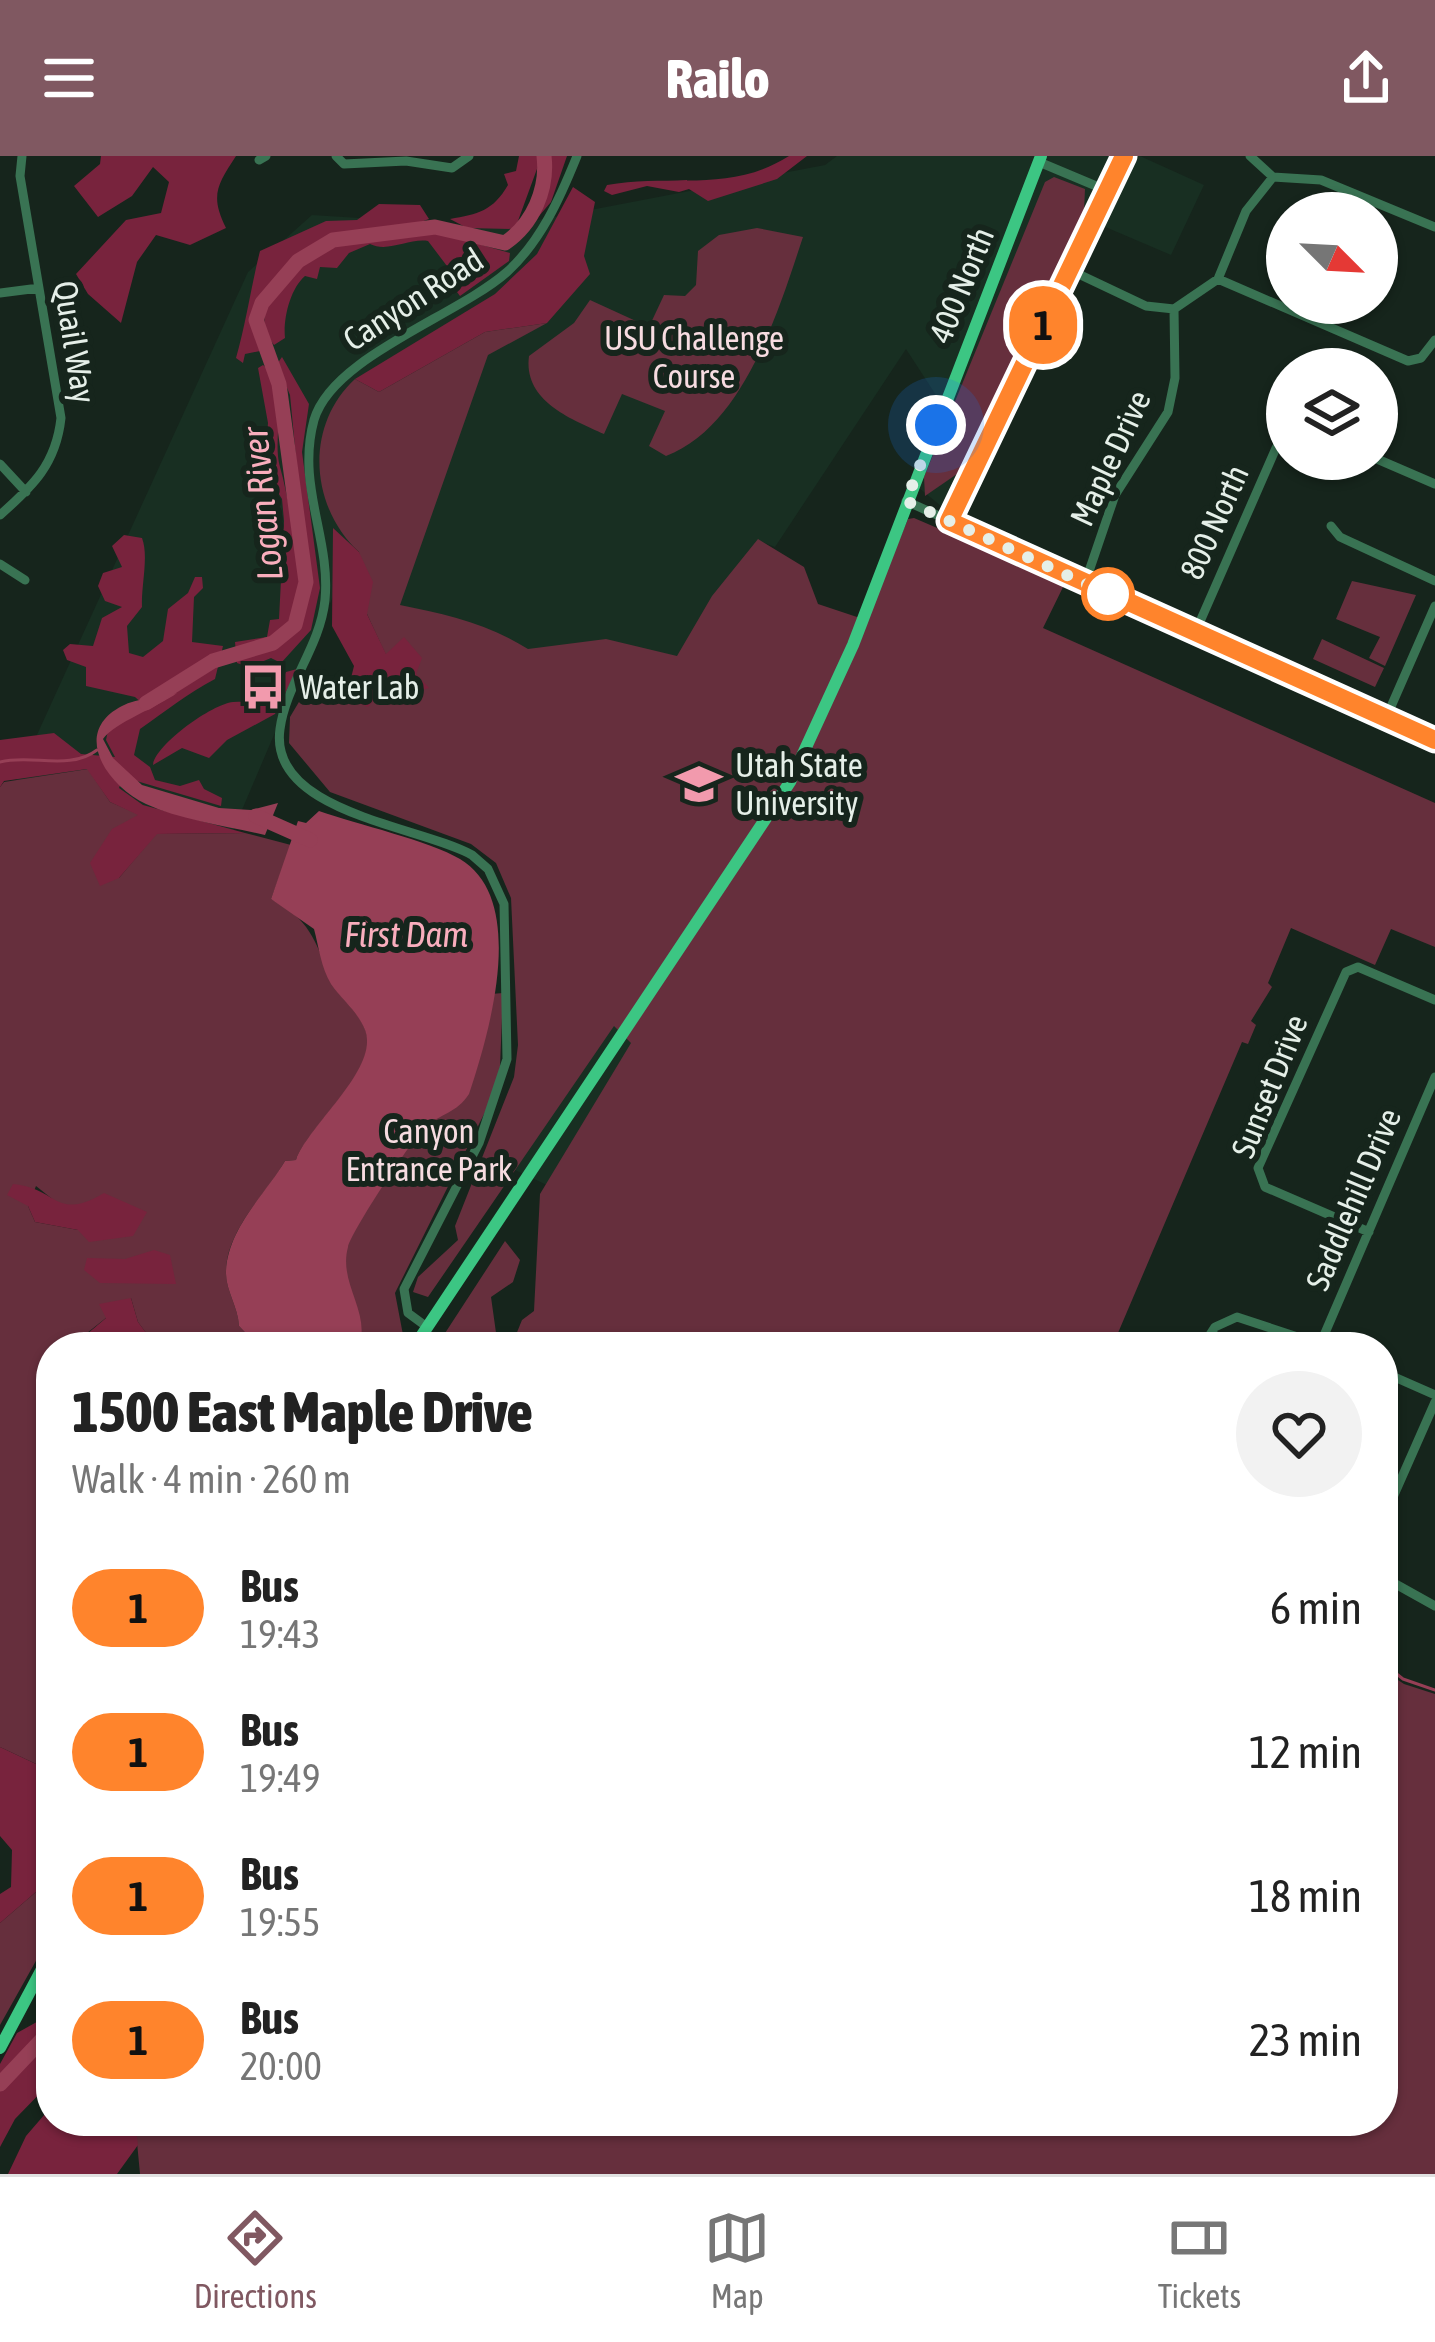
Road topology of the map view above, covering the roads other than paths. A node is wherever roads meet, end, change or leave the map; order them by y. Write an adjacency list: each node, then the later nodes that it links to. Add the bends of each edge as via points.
1 (22, 156): 15 (street, Quail Way)
2 (336, 156): 3 (street, via 344,164 452,168)
3 (469, 156)
4 (577, 156): 39 (street, Canyon Road, via 530,248 476,295 345,375 315,416 309,448 325,606 286,706 280,747 292,772 344,812 472,855 504,904 507,1059 479,1143 404,1289 408,1313)
5 (1124, 156): 9 (street)
6 (1250, 156): 8 (street)
7 (1040, 159): 9 (street); 24 (main road, 400 North)
8 (1273, 177): 10 (street); 14 (street, via 1246,211)
9 (1108, 191): 13 (street)
10 (1352, 192)
11 (1398, 211): 12 (street)
12 (1435, 227)
13 (1070, 270): 17 (street, via 1147,306); 26 (street)
14 (1218, 279): 17 (street); 18 (street, via 1408,361)
15 (39, 288): 16 (street); 23 (street, Quail Way, via 61,418 57,448)
16 (0, 293)
17 (1174, 309): 31 (street, Maple Drive, via 1168,412 1115,495)
18 (1435, 340)
19 (0, 464): 23 (street)
20 (1398, 468): 22 (street)
21 (1266, 471): 33 (street, 800 North)
22 (1435, 484)
23 (26, 492): 25 (street, Quail Way)
24 (906, 501): 26 (street); 39 (main road, 400 North, via 790,782)
25 (0, 515)
26 (949, 521): 31 (street)
27 (1331, 526): 30 (street)
28 (0, 563): 29 (street)
29 (26, 580)
30 (1435, 581)
31 (1085, 584): 33 (street)
32 (1435, 606): 34 (street)
33 (1195, 633): 34 (street)
34 (1386, 718): 35 (street)
35 (1435, 740)
36 (1435, 1000): 38 (street, Sunset Drive, via 1352,968 1258,1168 1264,1187)
37 (1435, 1077): 38 (street, Saddlehill Drive)
38 (1369, 1232): 43 (street, Saddlehill Drive)
39 (427, 1327): 40 (main road, 400 North)
40 (424, 1332)
41 (1212, 1332): 42 (street, via 1237,1318)
42 (1280, 1332)
43 (1328, 1332)
44 (1398, 1380): 45 (street)
45 (1435, 1399): 46 (street)
46 (1398, 1485)
47 (1398, 1585): 48 (street)
48 (1435, 1606)
49 (36, 1980): 50 (main road)
50 (0, 2048)

